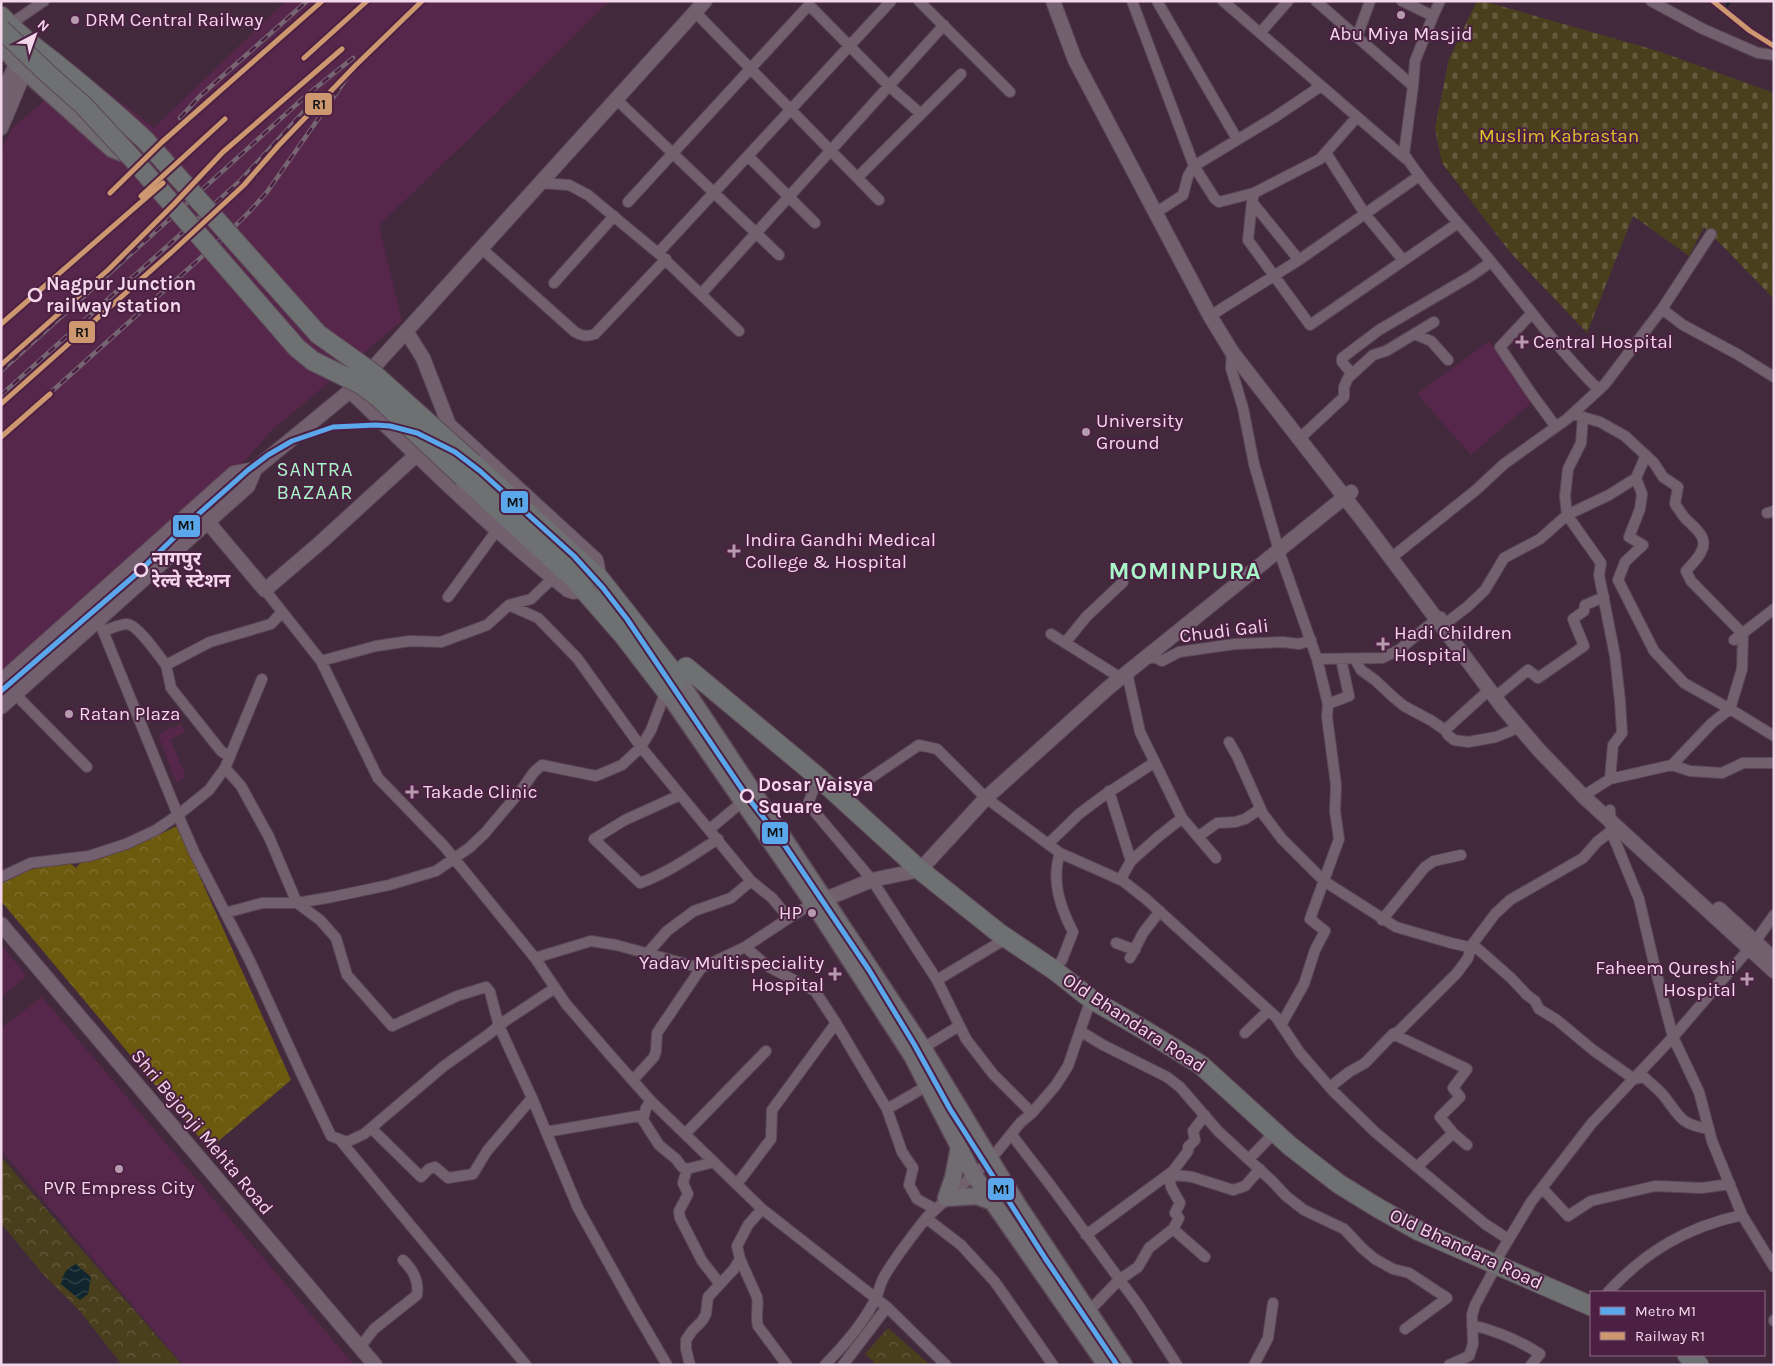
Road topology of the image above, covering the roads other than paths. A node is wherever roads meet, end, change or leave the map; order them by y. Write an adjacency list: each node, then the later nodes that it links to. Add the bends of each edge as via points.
1 (44, 1): 18 (street)
2 (705, 1): 16 (main road)
3 (891, 1): 23 (street)
4 (919, 1): 19 (street)
5 (1053, 1): 38 (main road, via 1075,60)
6 (1062, 1): 38 (main road)
7 (1132, 1): 47 (street)
8 (1157, 1): 40 (street)
9 (1224, 1): 20 (street)
10 (1288, 1): 20 (street)
11 (1316, 1): 21 (street)
12 (1370, 1): 21 (street)
13 (1402, 1): 17 (street)
14 (1440, 1): 17 (street)
15 (1651, 1): 25 (street, via 1703,29 1758,53)
16 (695, 12): 26 (street); 34 (main road)
17 (1433, 16): 30 (street, via 1415,61)
18 (4, 24): 24 (highway); 45 (highway, bridge, via 48,74 83,104)
19 (944, 25): 31 (street); 32 (street)
20 (1260, 33): 29 (street)
21 (1357, 37): 30 (street)
22 (1, 45): 27 (main road)
23 (849, 46): 26 (street, via 809,5); 31 (street); 35 (street)
24 (39, 52): 27 (main road); 94 (highway, bridge, via 145,140 318,334 374,374)
25 (1774, 55)
26 (751, 69): 35 (street); 43 (street)
27 (19, 72): 33 (main road); 39 (main road); 45 (main road, via 45,88 112,149)
28 (961, 74): 36 (street)
29 (1321, 86): 37 (street); 40 (street)
30 (1413, 86): 46 (street, via 1404,154)
31 (890, 87): 36 (street); 41 (street)
32 (1010, 92)
33 (1, 98)
34 (616, 99): 43 (street); 51 (main road)
35 (790, 110): 41 (street); 44 (street)
36 (921, 114): 50 (street)
37 (1357, 117): 42 (street); 46 (street)
38 (1113, 122): 48 (main road)
39 (1, 128)
40 (1237, 139): 47 (street)
41 (830, 150): 50 (street); 53 (street)
42 (1326, 152): 54 (street, via 1320,159); 58 (street)
43 (672, 153): 52 (street); 56 (street)
44 (748, 156): 52 (street); 53 (street)
45 (132, 158): 94 (highway, bridge, via 297,348 313,360 362,385)
46 (1408, 161): 49 (street)
47 (1194, 166): 54 (street, via 1219,202); 57 (street, via 1185,192)
48 (1136, 167): 57 (main road); 74 (main road)
49 (1419, 176): 58 (street); 61 (street)
50 (858, 177): 55 (street)
51 (540, 183): 59 (street, via 569,185 588,195); 64 (main road)
52 (714, 193): 62 (street); 65 (street)
53 (788, 197): 60 (street); 62 (street)
54 (1253, 198): 67 (street); 70 (street, via 1248,240)
55 (880, 200)
56 (628, 202)
57 (1163, 208): 74 (main road)
58 (1366, 214): 67 (street); 68 (street)
59 (614, 216): 65 (street); 71 (street)
60 (815, 223)
61 (1458, 223): 68 (street); 69 (street)
62 (756, 233): 66 (street); 72 (street)
63 (1711, 234): 73 (street)
64 (482, 248): 65 (street, via 582,336 595,334); 77 (main road)
65 (662, 256): 72 (street)
66 (779, 256)
67 (1299, 260): 70 (street)
68 (1403, 260): 70 (street, via 1310,325)
69 (1491, 262): 75 (street); 82 (street, via 1379,330 1342,358)
70 (1275, 276): 74 (street)
71 (554, 283)
72 (701, 294): 78 (street)
73 (1662, 309): 83 (street, via 1683,325); 84 (street)
74 (1214, 314): 80 (main road); 90 (main road)
75 (1532, 314): 84 (street); 89 (street, via 1500,347)
76 (1434, 322): 79 (street)
77 (406, 331): 85 (main road); 88 (main road, via 423,358)
78 (738, 331)
79 (1414, 334): 81 (street, via 1431,341); 82 (street, via 1386,351 1373,354)
80 (1232, 352): 90 (main road); 101 (street, via 1234,382)
81 (1448, 360)
82 (1352, 374): 90 (street, via 1344,387 1344,397)
83 (1774, 377)
84 (1599, 390): 86 (street)
85 (350, 391): 91 (main road); 93 (main road)
86 (1572, 414): 87 (street); 89 (street)
87 (1583, 417): 92 (street, via 1625,436); 98 (street, via 1581,443 1568,469 1565,496)
88 (449, 425): 91 (main road); 103 (main road, via 596,560)
89 (1556, 427): 102 (street, via 1504,464)
90 (1302, 436): 96 (main road)
91 (415, 455): 100 (main road); 107 (main road)
92 (1646, 455): 95 (street); 117 (street, via 1663,477 1678,487 1675,504 1704,540 1701,553 1686,571 1691,582)
93 (255, 469): 97 (main road, via 234,473); 99 (main road, via 248,486)
94 (468, 470): 103 (highway); 106 (highway)
95 (1636, 478): 98 (street); 134 (street, via 1642,494 1640,510 1629,537 1643,545 1625,562 1618,580 1654,651 1684,683)
96 (1348, 495): 101 (main road); 102 (main road)
97 (198, 505): 99 (main road); 110 (main road)
98 (1568, 515): 109 (street, via 1602,563 1599,575); 114 (street, via 1540,539 1504,558 1484,590 1467,607)
99 (210, 521): 107 (main road); 115 (main road, via 117,603)
100 (497, 530): 104 (main road); 108 (street)
101 (1279, 551): 118 (street); 123 (main road)
102 (1393, 556): 114 (main road)
103 (595, 574): 128 (highway)
104 (553, 578): 106 (main road, via 574,592); 111 (street, via 531,599)
105 (1123, 582): 119 (street, via 1086,617)
106 (579, 585): 128 (highway, via 623,635)
107 (265, 590): 113 (street)
108 (448, 597)
109 (1604, 597): 130 (street, via 1585,605 1584,611 1573,619 1584,646 1538,678 1528,670); 147 (street, via 1615,656 1622,733 1613,745)
110 (88, 603): 115 (street); 129 (main road)
111 (509, 605): 124 (street, via 487,625 441,642 410,641 376,646); 139 (street, via 538,618 577,658)
112 (1774, 609): 117 (street)
113 (282, 612): 124 (street); 125 (street, via 271,624 210,642)
114 (1441, 622): 122 (street, via 1382,658); 130 (main road)
115 (101, 626): 125 (street, via 131,626); 131 (main road); 155 (street)
116 (1051, 634): 119 (street)
117 (1739, 637): 134 (street, via 1742,669)
118 (1312, 640): 120 (street); 123 (street, Chudi Gali, via 1299,644 1235,644 1179,652 1162,661 1154,657)
119 (1065, 643): 126 (street)
120 (1317, 659): 121 (street); 132 (street)
121 (1341, 659): 122 (street); 132 (street, via 1349,696)
122 (1356, 659): 136 (street, via 1360,670 1404,706)
123 (1143, 660): 126 (main road)
124 (321, 661): 165 (street, via 378,778)
125 (166, 665): 140 (street, via 171,688)
126 (1124, 676): 141 (street, via 1140,732); 152 (main road)
127 (262, 679): 140 (street)
128 (676, 679): 139 (street); 146 (highway, Old Bhandara Road); 153 (main road); 173 (main road)
129 (1, 681)
130 (1495, 692): 135 (main road); 136 (street); 149 (main road)
131 (15, 694): 133 (main road); 144 (street)
132 (1328, 704): 172 (street, via 1339,838)
133 (1, 707)
134 (1730, 709): 137 (street); 143 (street, via 1712,722)
135 (1520, 727): 136 (street, via 1496,737 1468,742 1454,740); 149 (main road)
136 (1445, 730)
137 (1774, 736)
138 (1229, 742): 154 (street)
139 (640, 746): 150 (street); 165 (street, via 622,765 596,776 542,765 485,833)
140 (230, 758): 145 (street)
141 (1155, 762): 148 (street); 156 (street)
142 (1774, 763): 143 (street, via 1742,763 1722,773 1690,771)
143 (1672, 765): 147 (street)
144 (87, 767)
145 (225, 768): 155 (street, via 209,790); 174 (street, via 241,786 269,837)
146 (818, 777): 151 (highway, Old Bhandara Road); 169 (street, via 808,804)
147 (1610, 780): 149 (street)
148 (1110, 792): 161 (street, via 1079,814); 166 (street)
149 (1587, 793): 157 (main road)
150 (680, 795): 158 (street); 160 (street, via 624,820 594,838 640,883)
151 (841, 798): 152 (street, via 919,745 937,749); 167 (highway, Old Bhandara Road)
152 (986, 798): 161 (street); 167 (main road)
153 (742, 802): 158 (street); 173 (main road)
154 (1260, 809): 159 (street, via 1235,822 1217,823); 172 (street, via 1282,839)
155 (178, 815): 168 (street, via 126,844 89,856 31,863); 176 (street)
156 (1182, 818): 159 (street); 166 (street)
157 (1610, 821): 183 (street, via 1583,858 1510,900); 184 (main road); 203 (street, via 1639,899)
158 (710, 829): 160 (street)
159 (1199, 836): 164 (street)
160 (718, 839): 170 (street)
161 (1049, 843): 162 (street)
162 (1060, 853): 171 (street); 190 (street, via 1056,864 1058,897 1073,932 1062,960)
163 (1461, 855): 179 (street, via 1434,861 1425,867)
164 (1216, 858)
165 (454, 859): 174 (street, via 436,871 389,885); 187 (street)
166 (1131, 861): 171 (street)
167 (920, 870): 169 (main road); 181 (highway, Old Bhandara Road)
168 (1, 877)
169 (872, 880): 173 (main road); 192 (street)
170 (751, 881): 178 (street, via 772,898); 186 (street, via 731,898 694,911 667,931)
171 (1123, 881): 175 (street)
172 (1324, 881): 179 (street); 197 (street, via 1310,918 1325,931 1304,984)
173 (819, 902): 178 (street); 204 (main road); 208 (main road)
174 (297, 903): 176 (street, via 262,903); 198 (street, via 320,920 336,938 348,975 392,1026 457,996 486,987)
175 (1160, 911): 182 (street, via 1142,933 1133,954); 195 (street)
176 (225, 913): 223 (street, via 331,1136)
177 (1774, 915): 184 (street)
178 (788, 918): 185 (street)
179 (1382, 920): 183 (street, via 1406,930)
180 (1, 924): 260 (main road, Shri Bejonji Mehta Road)
181 (1007, 938): 190 (highway, Old Bhandara Road); 192 (street)
182 (1116, 942)
183 (1471, 946): 202 (street, via 1468,958 1457,973 1398,1032); 206 (street, via 1511,978 1539,1009)
184 (1752, 946): 188 (main road); 191 (main road); 203 (street)
185 (745, 947): 189 (street); 196 (street, via 769,967 815,991)
186 (647, 954): 187 (street, via 591,941); 189 (street)
187 (535, 958): 193 (street)
188 (1774, 958)
189 (701, 968): 207 (street, via 657,1033 654,1057)
190 (1054, 970): 194 (highway, Old Bhandara Road)
191 (1774, 971)
192 (937, 980): 199 (street)
193 (556, 988): 198 (street); 207 (street, via 566,1004)
194 (1091, 999): 200 (street); 219 (highway, Old Bhandara Road, via 1201,1064)
195 (1268, 1010): 197 (street); 201 (street)
196 (836, 1023): 212 (street); 234 (street, via 772,1110 771,1139)
197 (1281, 1025): 209 (street)
198 (499, 1026): 210 (street); 216 (street, via 444,1066)
199 (959, 1026): 204 (street); 213 (street, via 993,1074)
200 (1080, 1031): 213 (street, via 1068,1066 1056,1086); 214 (street, via 1166,1077)
201 (1245, 1033)
202 (1392, 1034): 209 (street, via 1365,1063); 220 (street, via 1467,1069 1453,1088 1460,1097 1440,1117)
203 (1673, 1037): 206 (street); 217 (street, via 1699,1092)
204 (923, 1048): 226 (main road)
205 (766, 1050): 221 (street)
206 (1634, 1079): 217 (street, via 1644,1077 1663,1095 1675,1113 1692,1126); 236 (street, via 1592,1123)
207 (633, 1080): 211 (street)
208 (927, 1086): 212 (street); 225 (main road)
209 (1330, 1087): 229 (street, via 1375,1132)
210 (532, 1098): 216 (street, via 470,1175 448,1178 432,1167 421,1177); 218 (street)
211 (651, 1101): 215 (street); 221 (street)
212 (887, 1109): 238 (street, via 902,1152 913,1168 909,1185 917,1199)
213 (1032, 1113): 222 (street)
214 (1205, 1114): 227 (street, via 1218,1131); 233 (street, via 1193,1131 1195,1140)
215 (644, 1115): 218 (street); 230 (street, via 643,1120 659,1145)
216 (371, 1128): 223 (street, via 347,1142)
217 (1709, 1129): 235 (street)
218 (546, 1132): 264 (street, via 578,1208)
219 (1275, 1132): 227 (street); 248 (highway, Old Bhandara Road, via 1340,1184 1378,1208 1419,1231)
220 (1453, 1133): 224 (street); 229 (street)
221 (685, 1134): 228 (street)
222 (1011, 1134): 226 (street); 243 (street)
223 (339, 1139): 261 (street)
224 (1467, 1145)
225 (959, 1147): 232 (main road); 238 (main road, via 953,1178)
226 (991, 1159): 232 (street); 257 (main road)
227 (1249, 1159): 231 (street)
228 (714, 1162): 230 (street); 234 (street)
229 (1418, 1166): 244 (street, via 1485,1224)
230 (687, 1169): 251 (street, via 682,1181 688,1194 679,1210 680,1218 702,1261)
231 (1260, 1169): 233 (street, via 1245,1186 1233,1190 1192,1177); 259 (street, via 1304,1210 1344,1229 1375,1259 1409,1273 1446,1298)
232 (974, 1174): 237 (main road); 238 (street)
233 (1169, 1174): 242 (street, via 1171,1187 1180,1203 1175,1214 1179,1218); 243 (street)
234 (736, 1184): 239 (street)
235 (1730, 1184): 236 (street, via 1702,1188 1655,1186 1591,1201 1568,1216); 240 (street)
236 (1542, 1188): 244 (street)
237 (993, 1202): 238 (main road, via 976,1196); 271 (main road)
238 (941, 1204): 241 (street)
239 (762, 1208): 246 (street, via 741,1235 737,1246); 253 (street)
240 (1742, 1215): 249 (street); 252 (street, via 1705,1225 1672,1240 1646,1256)
241 (926, 1218): 253 (street, via 885,1274); 270 (street, via 961,1246 995,1282)
242 (1173, 1229): 245 (street); 250 (street, via 1149,1248 1138,1267)
243 (1086, 1235): 250 (street)
244 (1508, 1239): 248 (street)
245 (1205, 1257)
246 (740, 1259): 251 (street); 266 (street, via 757,1297 758,1326)
247 (403, 1260): 260 (street, via 414,1274 417,1295 374,1329)
248 (1495, 1265): 255 (highway, Old Bhandara Road); 258 (street, via 1475,1305)
249 (1774, 1267)
250 (1119, 1280): 257 (street); 273 (street)
251 (720, 1284): 265 (street, via 708,1297 702,1321 686,1340)
252 (1609, 1291)
253 (876, 1298): 256 (street); 267 (street, via 859,1326)
254 (1274, 1303): 274 (street, via 1268,1338)
255 (1590, 1306)
256 (887, 1307): 268 (street); 269 (street)
257 (1089, 1311): 272 (main road)
258 (1472, 1324): 275 (street, via 1473,1344 1469,1356); 276 (street, via 1508,1336 1540,1354)
259 (1405, 1329)
260 (360, 1347): 262 (main road, Shri Bejonji Mehta Road)
261 (523, 1361): 263 (street)
262 (375, 1365)
263 (511, 1365)
264 (667, 1365)
265 (690, 1365)
266 (787, 1365)
267 (825, 1365)
268 (843, 1365)
269 (946, 1365)
270 (1053, 1365)
271 (1106, 1365)
272 (1124, 1365)
273 (1177, 1365)
274 (1254, 1365)
275 (1448, 1365)
276 (1531, 1365)

